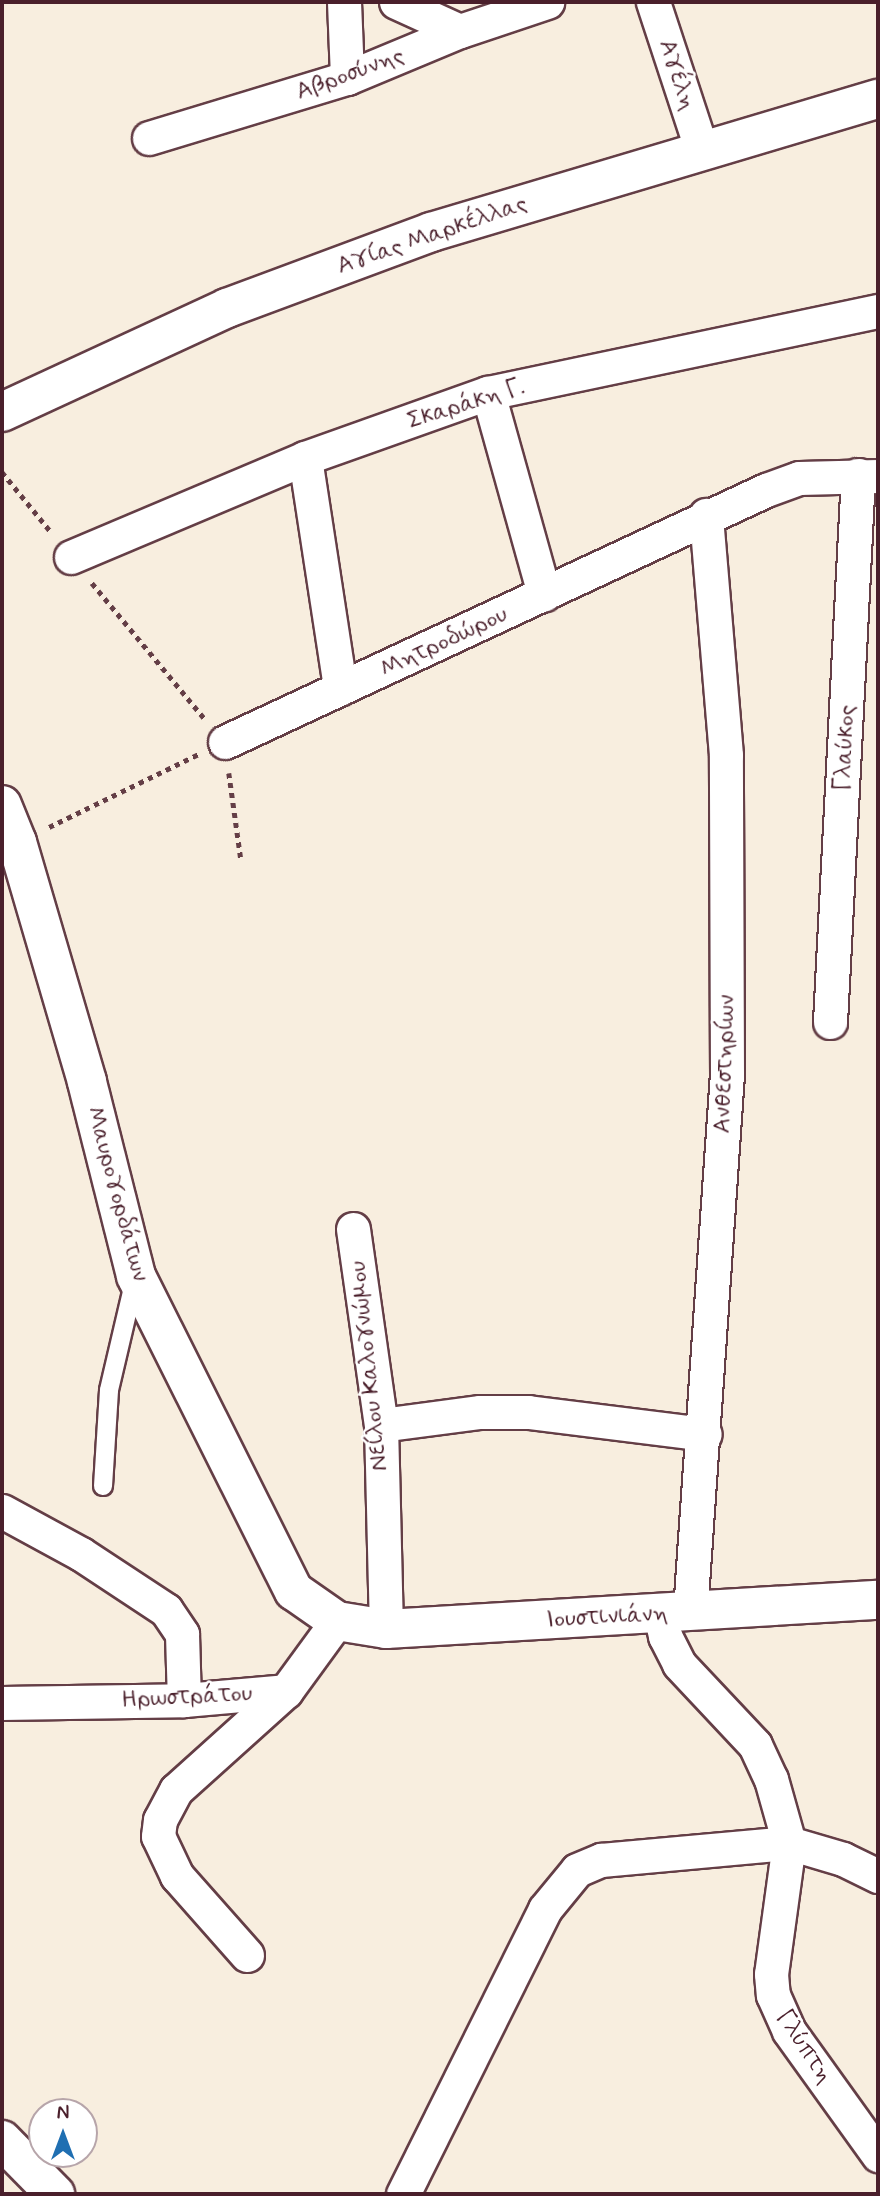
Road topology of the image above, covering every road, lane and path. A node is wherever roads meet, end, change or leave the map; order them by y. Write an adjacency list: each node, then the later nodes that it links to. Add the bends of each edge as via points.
1 (344, 2): 6 (street)
2 (396, 2): 5 (street)
3 (547, 2): 5 (street, Αβροσύνης)
4 (653, 2): 9 (street, Αγέλη)
5 (460, 31): 6 (street, Αβροσύνης)
6 (346, 78): 8 (street, Αβροσύνης)
7 (878, 99): 9 (main road, Αγίας Μαρκέλλας)
8 (149, 138)
9 (701, 148): 12 (main road, Αγίας Μαρκέλλας, via 431,232 227,308)
10 (878, 312): 11 (street, Σκαράκη Γ.)
11 (488, 393): 13 (street, Σκαράκη Γ.); 18 (street)
12 (2, 412)
13 (305, 458): 17 (street, Σκαράκη Γ.); 19 (street)
14 (2, 472): 17 (path)
15 (868, 475): 16 (street, Μητροδώρου, via 799,478); 24 (street, Γλαύκος)
16 (706, 515): 18 (street, Μητροδώρου); 28 (street, Ανθεστηρίων, via 726,755 727,1074)
17 (71, 556): 20 (path)
18 (544, 594): 19 (street, Μητροδώρου)
19 (340, 688): 20 (street, Μητροδώρου)
20 (225, 742): 22 (path); 23 (path)
21 (2, 805): 22 (main road, Μαυρογορδάτων)
22 (18, 842): 26 (main road, Μαυρογορδάτων, via 87,1082)
23 (241, 859)
24 (830, 1022)
25 (353, 1229): 27 (street, Νείλου Καλογνώμου)
26 (136, 1276): 29 (lane, via 109,1390); 33 (main road, Μαυρογορδάτων, via 279,1568 294,1591)
27 (381, 1425): 28 (street, via 480,1412 528,1412); 34 (street, Νείλου Καλογνώμου)
28 (705, 1434): 32 (street, Ανθεστηρίων)
29 (103, 1486)
30 (2, 1511): 36 (street, via 81,1554 166,1610 182,1634)
31 (878, 1600): 32 (main road, Ιουστινιάνη)
32 (675, 1613): 34 (main road, Ιουστινιάνη); 38 (street, via 665,1636 679,1664 755,1745 771,1779)
33 (337, 1621): 34 (main road, Ιουστινιάνη); 35 (street, Ηρωστράτου)
34 (386, 1629)
35 (286, 1691): 36 (street, Ηρωστράτου); 40 (street, via 176,1790 166,1804 158,1836 177,1876)
36 (184, 1700): 37 (street, Ηρωστράτου)
37 (2, 1703)
38 (789, 1843): 39 (street, via 843,1859); 42 (street, Γλύπτη, via 771,1973 773,1995 789,2031); 44 (street, via 601,1860 577,1870 545,1909)
39 (878, 1876)
40 (247, 1955)
41 (2, 2140): 43 (main road)
42 (878, 2155)
43 (55, 2194)
44 (403, 2194)

